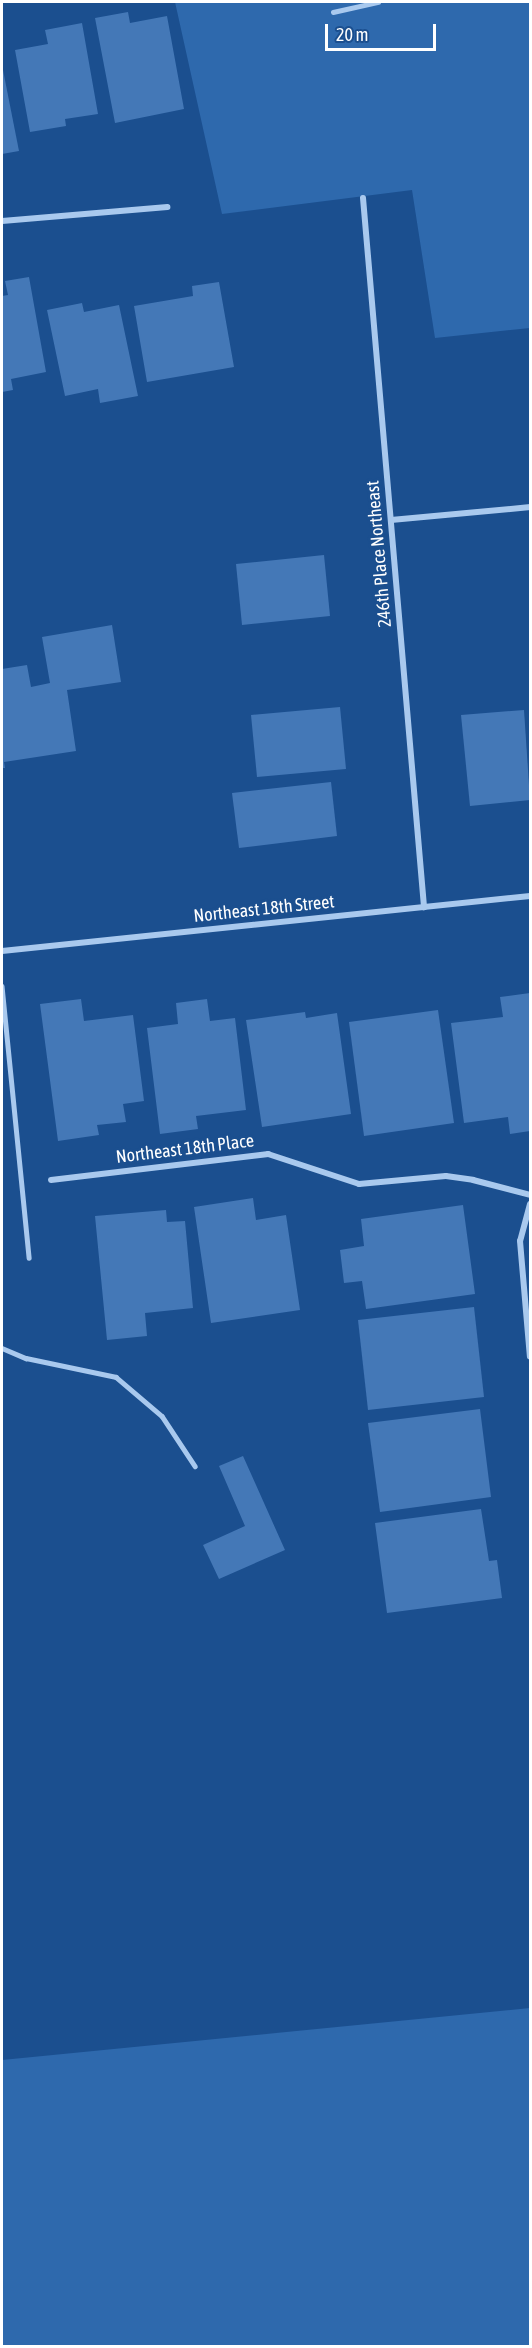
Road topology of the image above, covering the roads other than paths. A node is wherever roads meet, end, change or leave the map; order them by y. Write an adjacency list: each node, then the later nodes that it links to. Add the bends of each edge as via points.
1 (378, 2): 2 (lane)
2 (333, 12)
3 (363, 198): 7 (street, 246th Place Northeast)
4 (167, 207): 5 (street)
5 (2, 221)
6 (531, 507): 7 (street)
7 (391, 520): 9 (street, 246th Place Northeast)
8 (531, 896): 9 (street, Northeast 18th Street)
9 (424, 907): 10 (street, Northeast 18th Street)
10 (2, 951)
11 (2, 986): 15 (lane)
12 (51, 1180): 13 (street, Northeast 18th Place, via 268,1154 359,1184 446,1176)
13 (531, 1195)
14 (531, 1204): 17 (street, via 520,1240)
15 (29, 1258)
16 (2, 1348): 18 (lane, via 26,1358 116,1377 162,1416)
17 (531, 1358)
18 (195, 1467)

